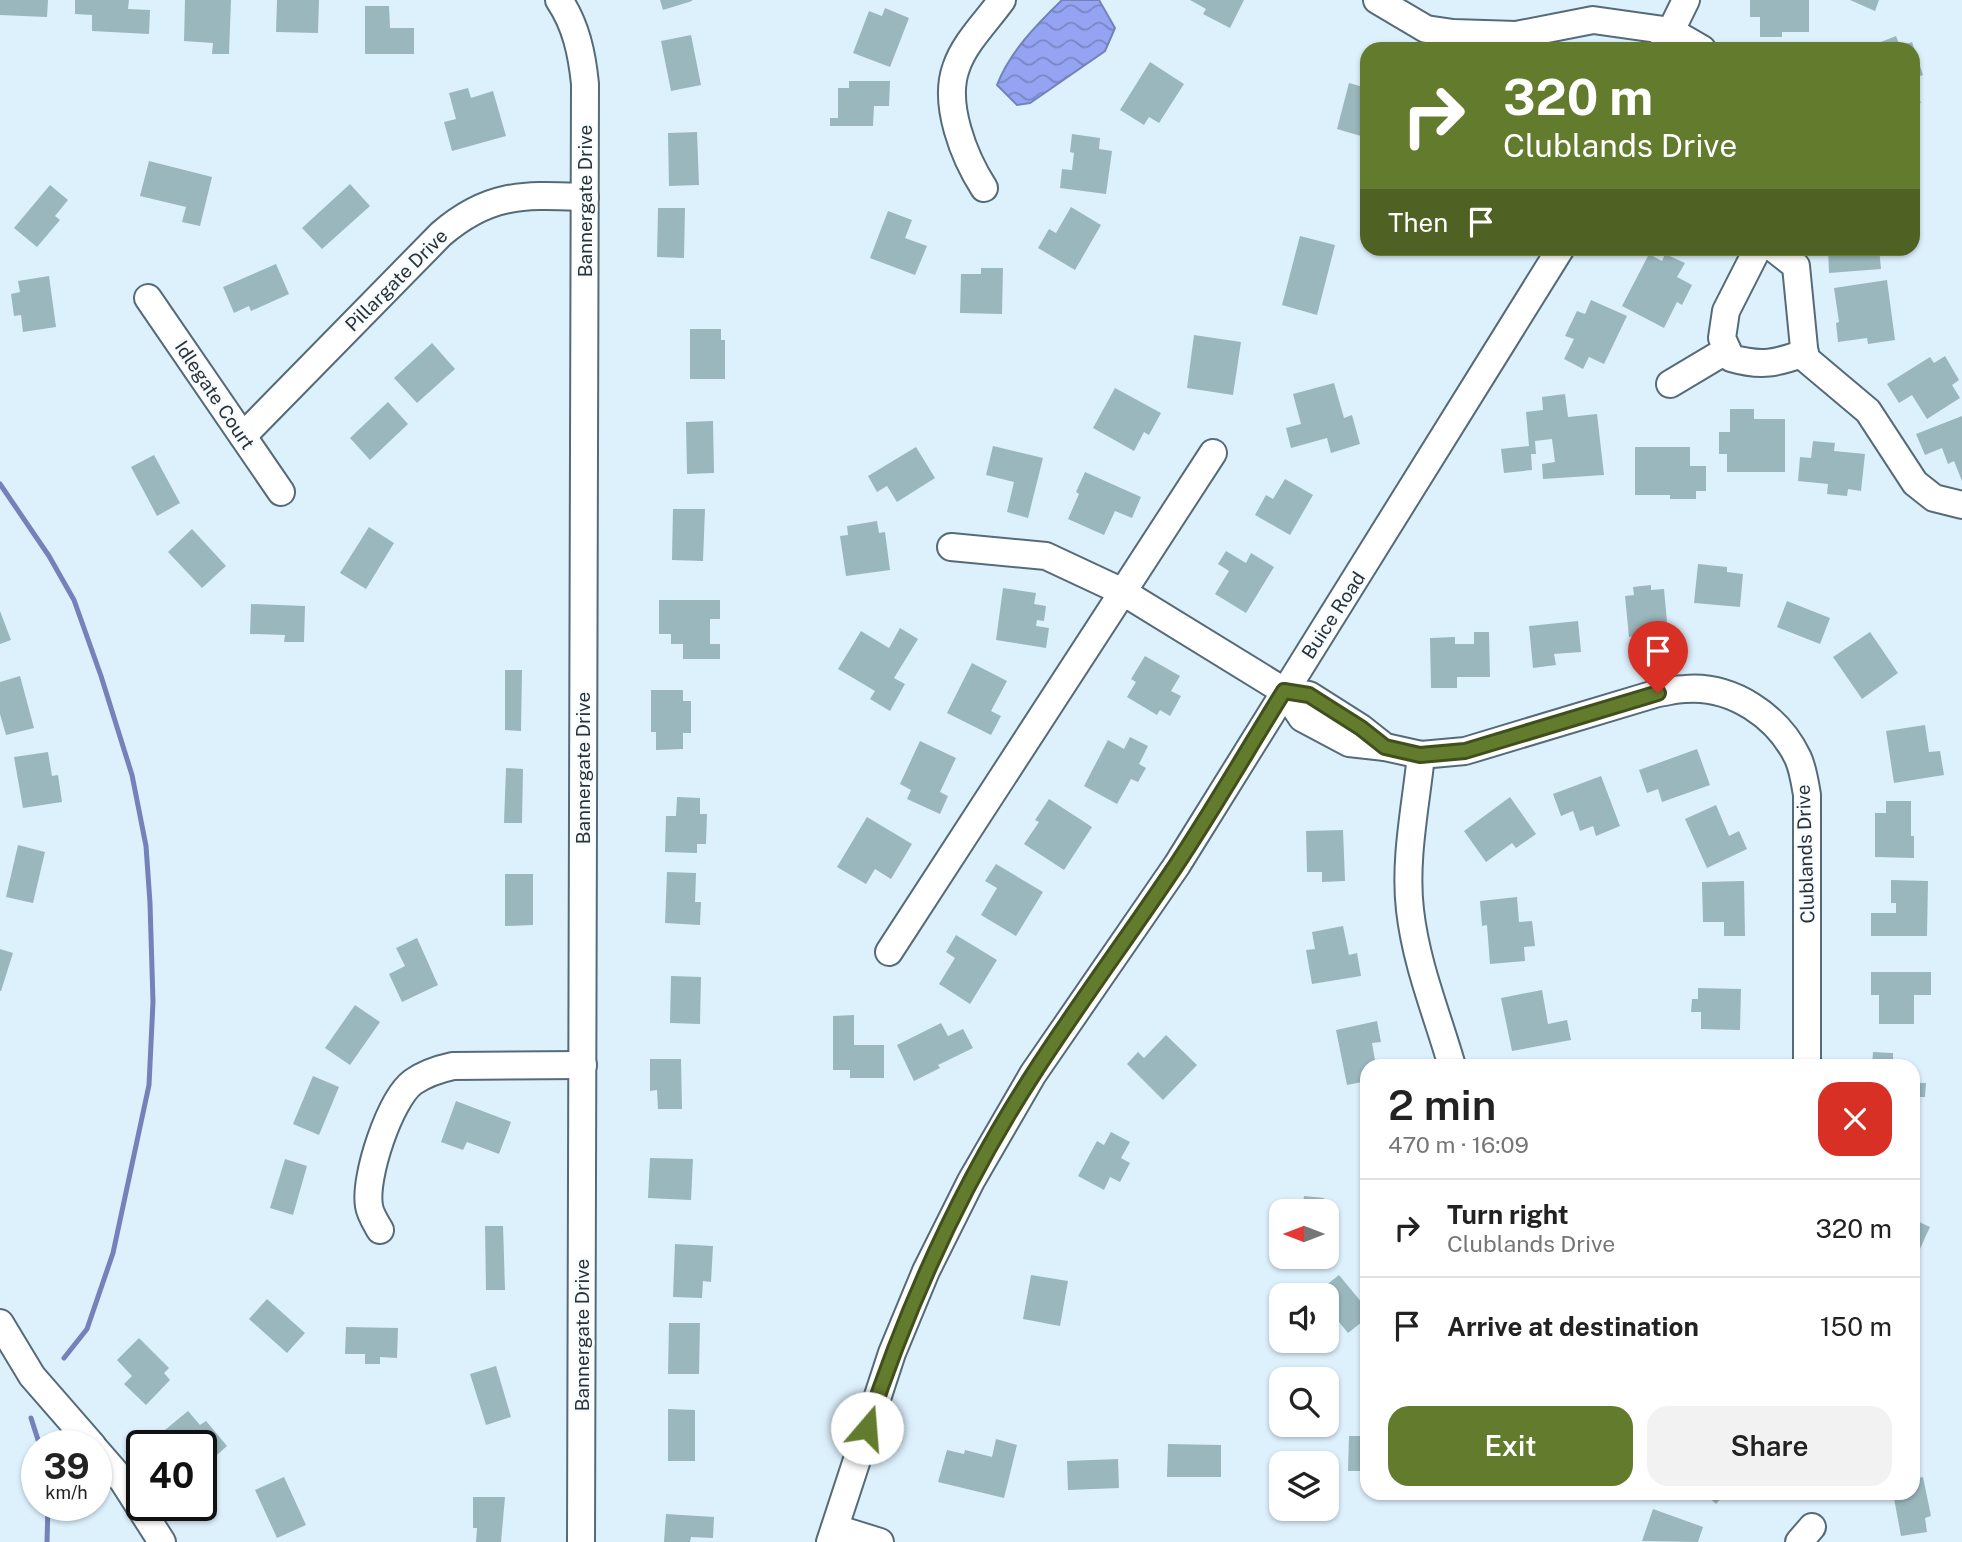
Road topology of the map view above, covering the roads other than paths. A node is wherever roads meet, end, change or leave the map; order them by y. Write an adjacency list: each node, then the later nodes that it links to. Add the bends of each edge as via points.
1 (559, 0): 7 (street, Bannergate Drive, via 583,56)
2 (1002, 0): 6 (street, via 963,52 952,82 963,146)
3 (1377, 0): 5 (street, via 1426,29 1453,33 1516,35 1593,20)
4 (1686, 0): 5 (street)
5 (1666, 40)
6 (984, 188)
7 (585, 197): 15 (street, Pillargate Drive, via 512,197 458,220); 26 (street, Bannergate Drive)
8 (1556, 256): 21 (street, Buice Road)
9 (1754, 256): 12 (street, via 1726,311 1722,338)
10 (1783, 256): 13 (street, via 1796,266)
11 (148, 298): 15 (street, Idlegate Court)
12 (1727, 350): 13 (street, via 1731,358 1750,364 1773,364); 14 (street)
13 (1805, 353): 18 (street, via 1805,358 1868,411 1914,483 1934,498)
14 (1670, 384)
15 (243, 436): 17 (street, Idlegate Court)
16 (1213, 453): 20 (street)
17 (281, 492)
18 (1962, 505)
19 (951, 547): 20 (street, Clublands Drive, via 1046,556)
20 (1123, 592): 21 (street, Clublands Drive); 23 (street)
21 (1284, 691): 22 (street, Clublands Drive, via 1309,695 1385,747); 31 (street, Buice Road, via 1177,865 1033,1074 971,1181 892,1353)
22 (1420, 755): 24 (street, via 1409,868 1410,910 1423,977); 25 (street, Clublands Drive, via 1465,751 1658,693 1686,689 1737,698 1762,712 1782,732 1799,760 1807,795)
23 (889, 952)
24 (1450, 1059)
25 (1807, 1059)
26 (583, 1065): 27 (street, via 453,1066 412,1082 390,1111 369,1183 369,1208); 33 (street, Bannergate Drive)
27 (380, 1230)
28 (0, 1322): 29 (street, via 32,1377)
29 (79, 1430)
30 (112, 1468): 32 (street)
31 (833, 1535): 34 (street)
32 (162, 1542)
33 (581, 1542)
34 (880, 1542)

